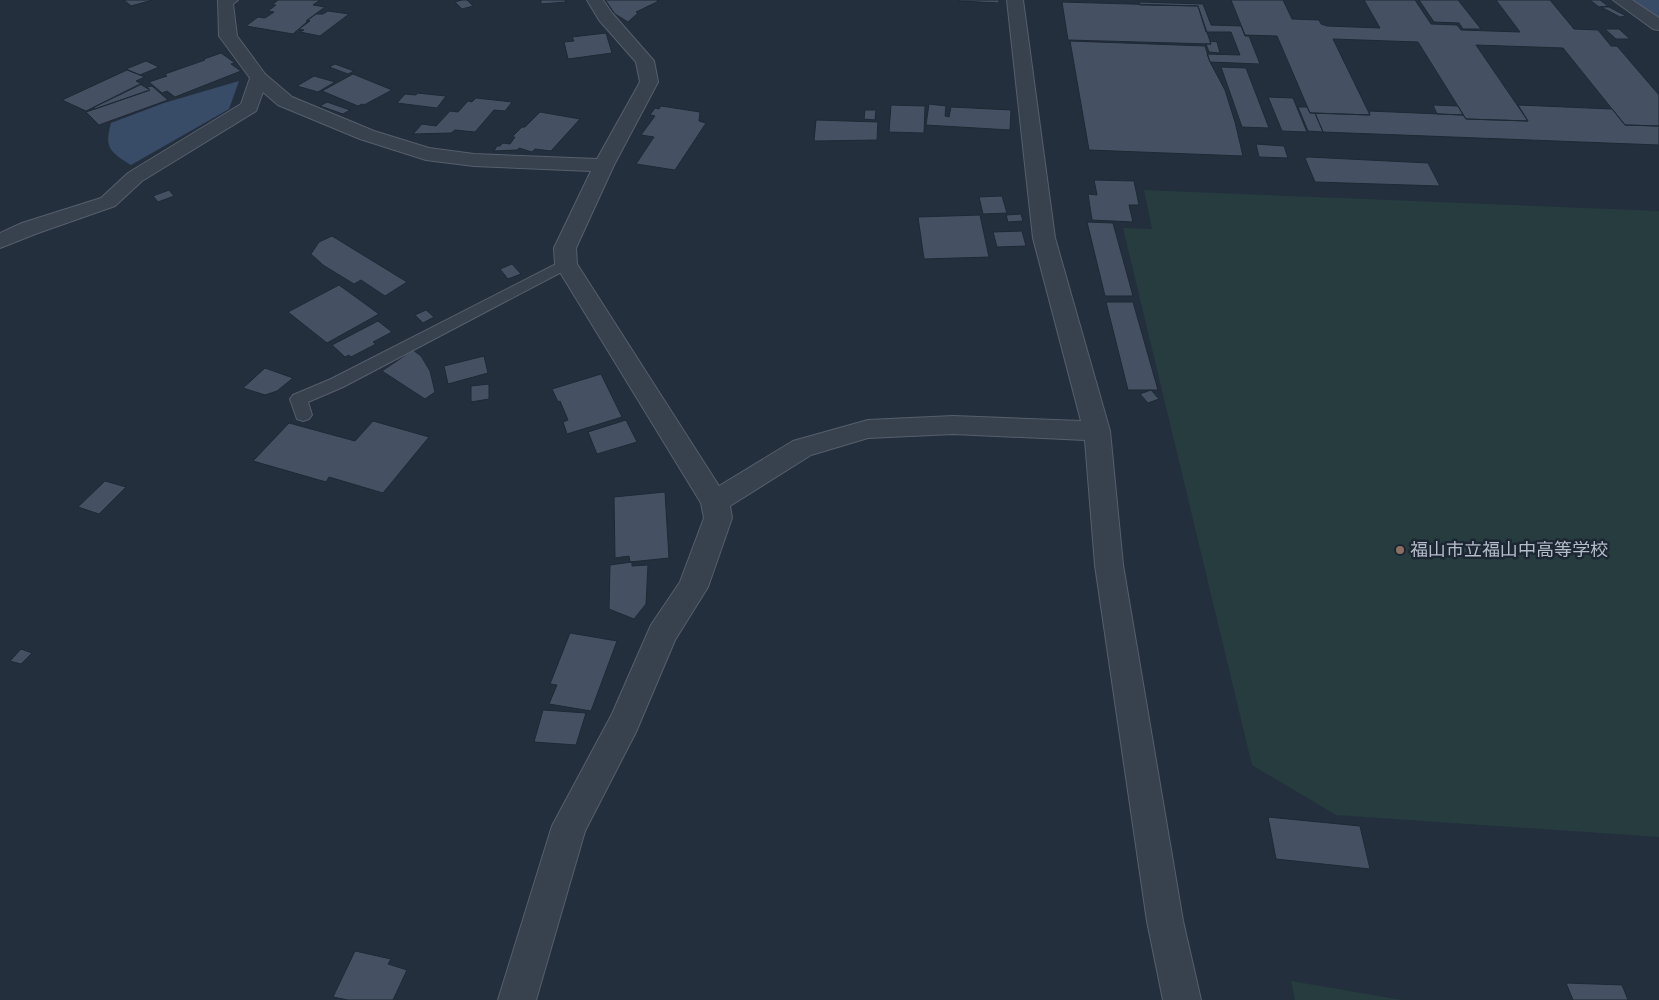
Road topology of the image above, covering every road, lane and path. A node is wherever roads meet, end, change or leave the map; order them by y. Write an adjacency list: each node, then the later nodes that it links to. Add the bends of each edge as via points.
1 (230, 0): 6 (street, via 225,2 228,36)
2 (595, 0): 7 (street, via 645,61 649,82)
3 (1015, 0): 11 (street, via 1044,238)
4 (1621, 0): 5 (street)
5 (1659, 24)
6 (259, 78): 7 (street, via 285,101 366,135 426,154 474,160); 8 (street, via 249,107 135,177 108,202)
7 (604, 165): 9 (street, via 565,248)
8 (0, 241)
9 (566, 264): 10 (lane, via 337,383 299,399); 12 (street)
10 (303, 415)
11 (1097, 431): 12 (street, via 952,425 868,429 802,448); 14 (street, via 1109,565 1165,921)
12 (715, 502): 13 (street, via 718,518 693,586 662,634 625,722 569,826)
13 (517, 1000)
14 (1182, 1000)

